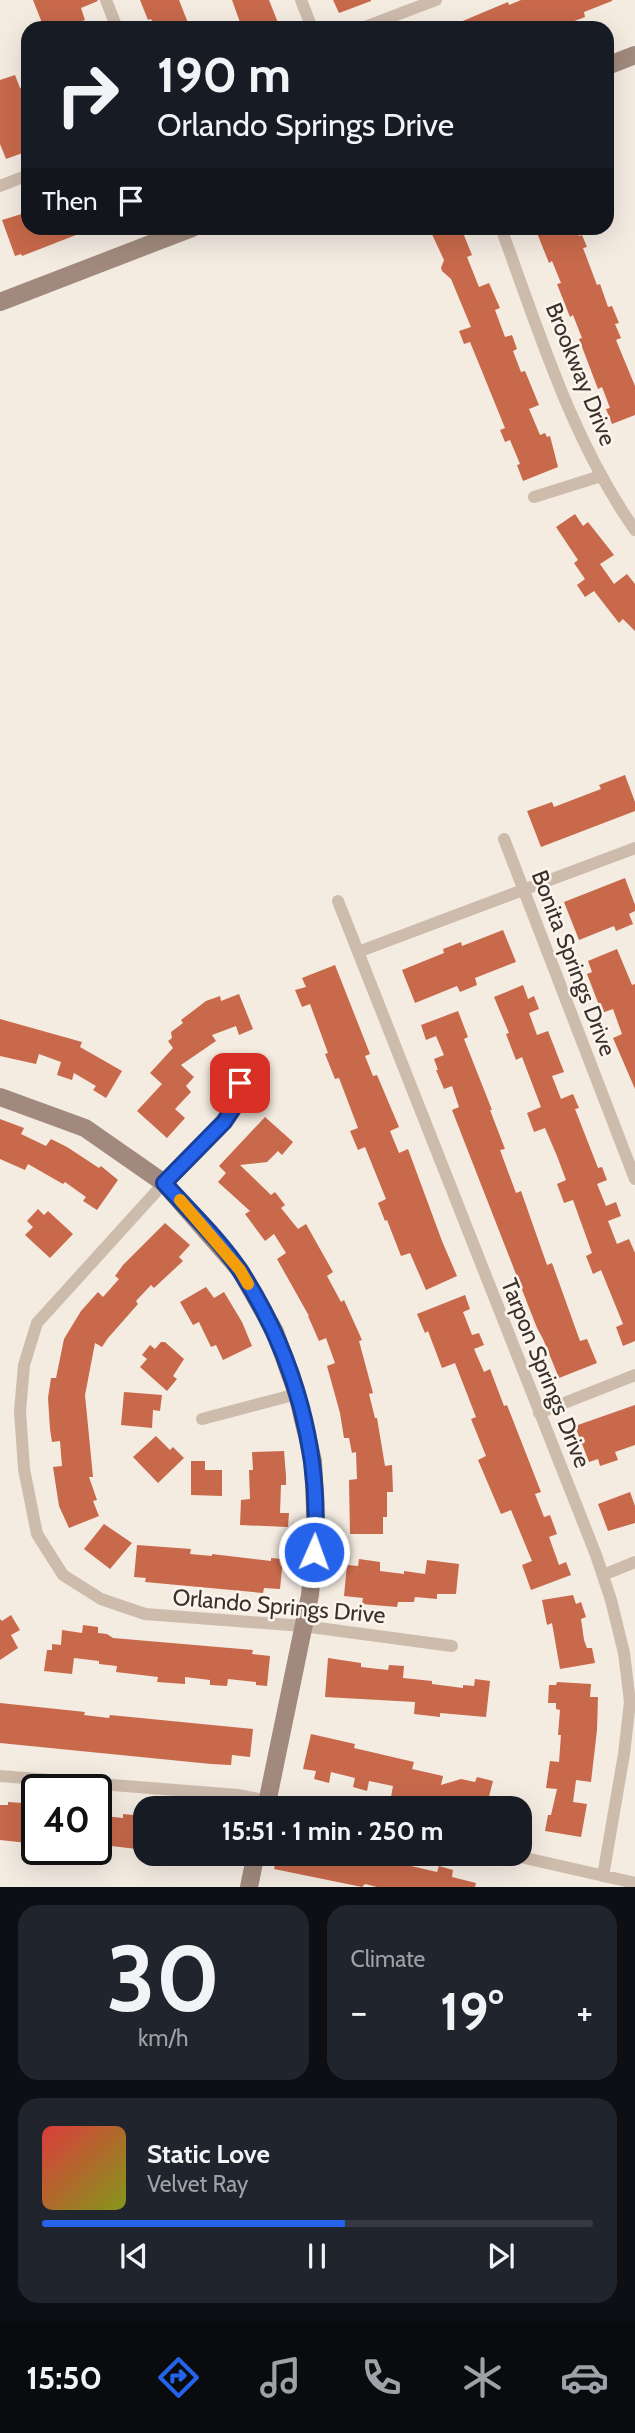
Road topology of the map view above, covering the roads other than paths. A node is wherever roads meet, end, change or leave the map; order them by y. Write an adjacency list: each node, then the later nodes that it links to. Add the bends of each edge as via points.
1 (106, 0): 4 (street)
2 (301, 0): 5 (street)
3 (436, 0): 6 (street)
4 (114, 21)
5 (309, 21)
6 (380, 21)
7 (635, 55): 8 (street)
8 (614, 63)
9 (21, 178): 10 (street)
10 (0, 186)
11 (174, 235): 13 (street)
12 (504, 235): 14 (street, Brookway Drive, via 558,382)
13 (0, 302)
14 (601, 476): 15 (street); 16 (street, Brookway Drive)
15 (534, 497)
16 (635, 530)
17 (504, 839): 19 (street, Bonita Springs Drive)
18 (635, 848): 19 (street)
19 (523, 890): 21 (street); 24 (street, Bonita Springs Drive)
20 (338, 901): 21 (street, Tarpon Springs Drive)
21 (358, 952): 28 (street, Tarpon Springs Drive)
22 (240, 1083): 25 (street, Orlando Springs Drive, via 234,1107 224,1122)
23 (0, 1097): 25 (street, via 85,1128)
24 (635, 1179)
25 (164, 1183): 27 (street, via 240,1270 275,1332); 32 (street, Orlando Springs Drive, via 37,1323 24,1365 20,1412 24,1469 37,1534 64,1575 101,1600 145,1614)
26 (635, 1375): 28 (street)
27 (297, 1394): 29 (street); 32 (street, via 313,1461 316,1531)
28 (539, 1413): 31 (street, Tarpon Springs Drive)
29 (202, 1419)
30 (635, 1562): 31 (street)
31 (603, 1575): 39 (street, Tarpon Springs Drive, via 624,1653 630,1702)
32 (303, 1626): 33 (street, Orlando Springs Drive); 36 (street)
33 (452, 1646)
34 (0, 1776): 35 (street)
35 (241, 1796)
36 (268, 1796)
37 (532, 1860): 39 (street)
38 (253, 1866): 41 (street)
39 (603, 1876): 40 (street)
40 (635, 1883)
41 (249, 1887)

